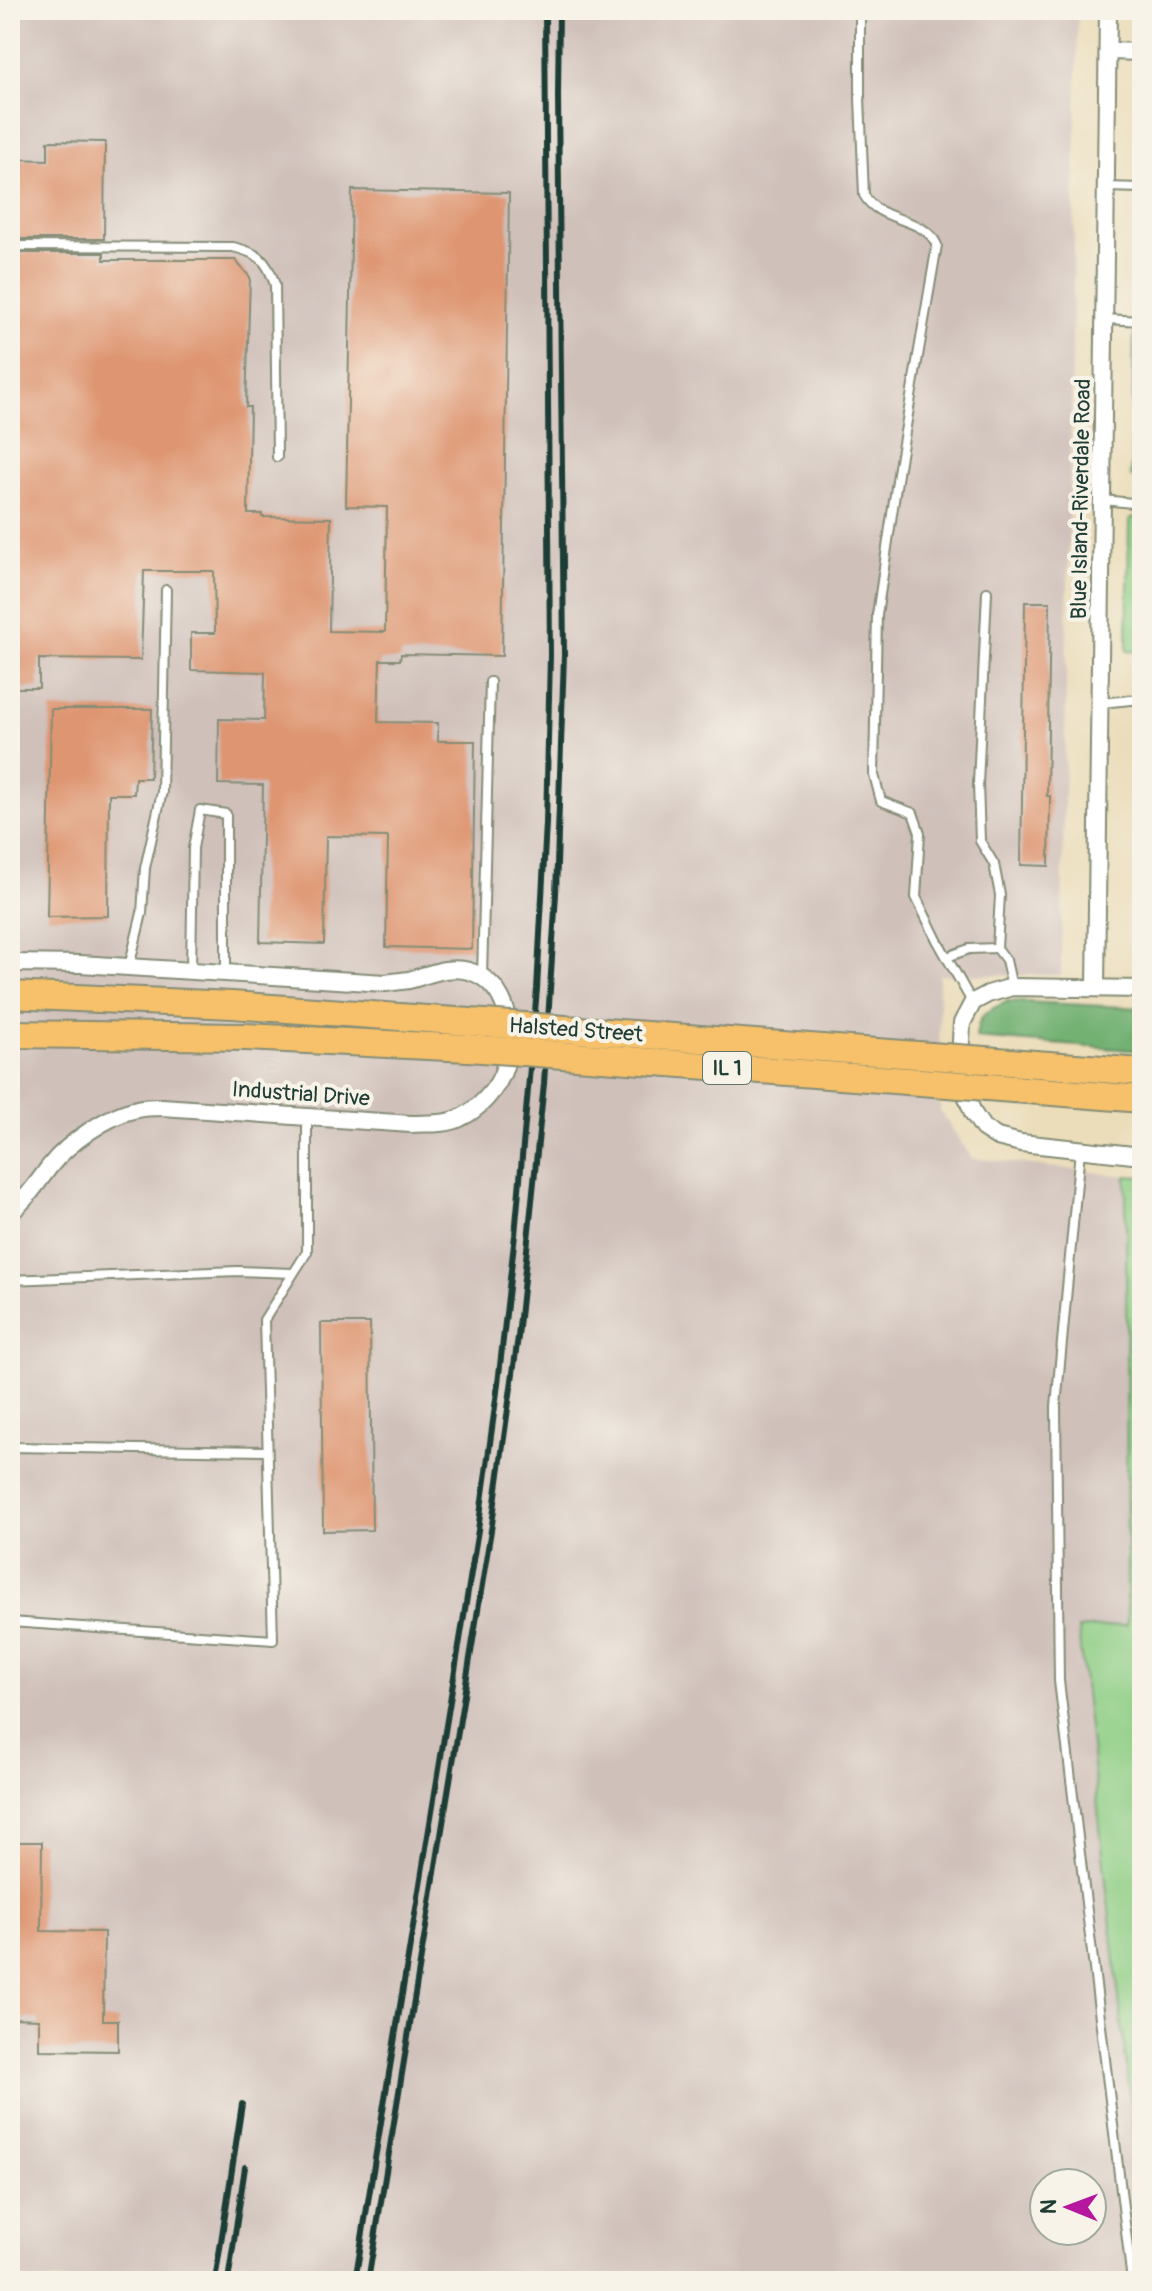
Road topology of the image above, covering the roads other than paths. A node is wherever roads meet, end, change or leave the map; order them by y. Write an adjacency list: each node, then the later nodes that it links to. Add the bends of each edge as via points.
1 (860, 10): 19 (lane, via 864,195 875,208 923,228 937,245 877,615 874,775 881,801 913,813 920,833 916,897)
2 (1108, 10): 3 (street, Blue Island-Riverdale Road)
3 (1108, 51): 4 (street); 5 (street, Blue Island-Riverdale Road)
4 (1142, 52)
5 (1106, 187): 6 (lane); 8 (street, Blue Island-Riverdale Road)
6 (1142, 188)
7 (10, 246): 10 (lane, via 233,247 258,255 275,285)
8 (1105, 319): 9 (lane); 11 (street, Blue Island-Riverdale Road)
9 (1142, 321)
10 (277, 457)
11 (1103, 500): 12 (lane); 17 (street, Blue Island-Riverdale Road)
12 (1142, 504)
13 (166, 590): 21 (lane, via 162,792)
14 (987, 592): 18 (lane, via 978,784 980,841 994,864 1000,895)
15 (490, 682): 24 (lane)
16 (1142, 699): 17 (lane)
17 (1100, 703): 26 (street, Blue Island-Riverdale Road)
18 (997, 948): 19 (lane); 25 (lane, via 1006,960)
19 (947, 957): 29 (lane)
20 (10, 963): 21 (street)
21 (129, 967): 22 (street)
22 (191, 972): 23 (street); 23 (lane, via 193,848 200,810 226,814)
23 (226, 974): 24 (street, via 385,983 449,969)
24 (482, 977): 33 (street, Industrial Drive, via 504,1001 509,1046 504,1070 475,1109 436,1123)
25 (1012, 987): 26 (street); 29 (street)
26 (1096, 988): 27 (street)
27 (1142, 989)
28 (10, 995): 31 (main road, Halsted Street / IL 1, bridge, via 246,1006)
29 (973, 1002): 34 (street, via 962,1023 960,1058 964,1090 983,1128 1021,1143)
30 (10, 1034): 32 (main road, Halsted Street / IL 1, bridge, via 246,1037 468,1048)
31 (1142, 1072)
32 (1142, 1099)
33 (307, 1117): 36 (street, Industrial Drive, via 137,1109 75,1142); 37 (lane, via 307,1252)
34 (1080, 1149): 35 (street); 42 (lane, via 1056,1406 1059,1681)
35 (1142, 1156)
36 (10, 1213)
37 (293, 1273): 38 (lane); 40 (lane, via 264,1320)
38 (10, 1280)
39 (10, 1447): 40 (lane)
40 (267, 1451): 41 (lane, via 273,1640)
41 (10, 1622)
42 (1132, 2281)

